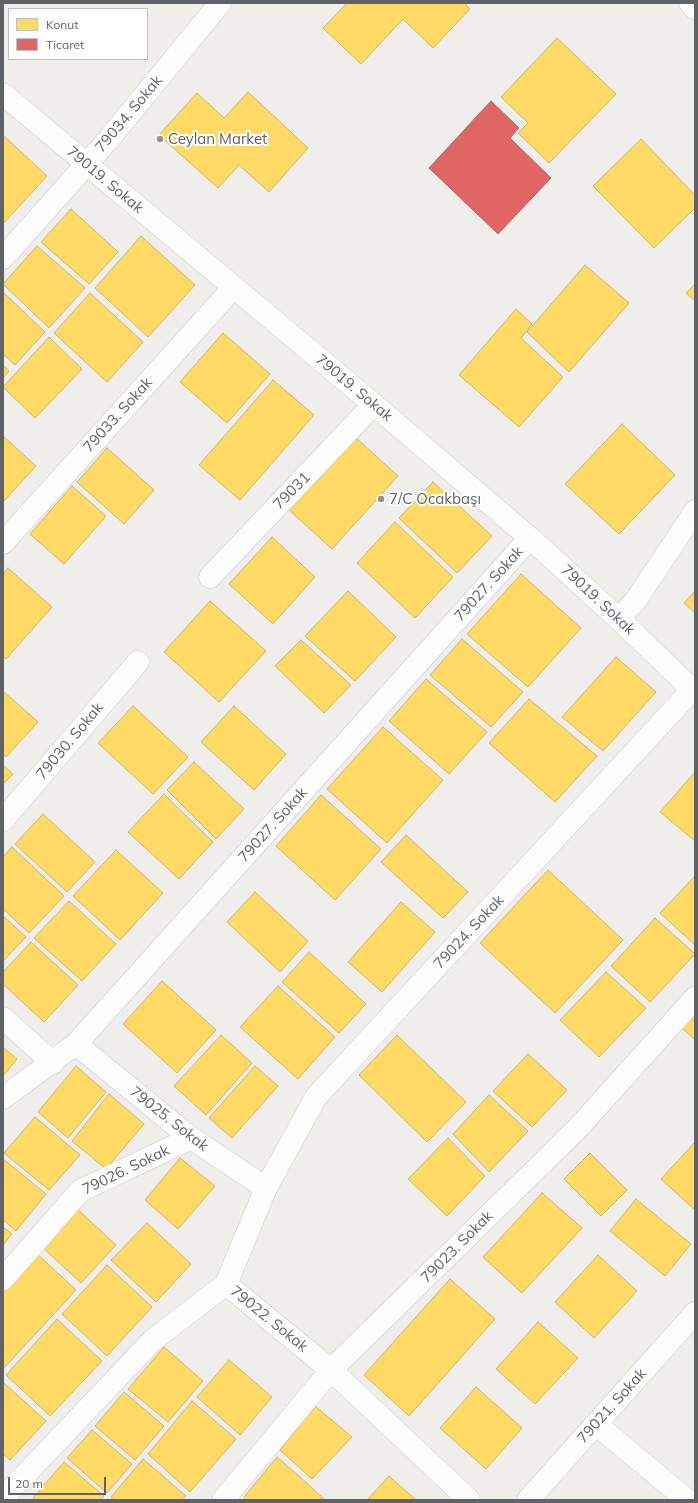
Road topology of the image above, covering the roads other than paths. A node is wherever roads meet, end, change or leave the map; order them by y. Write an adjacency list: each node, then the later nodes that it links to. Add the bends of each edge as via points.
1 (220, 3): 5 (street, 79034. Sokak)
2 (690, 3): 3 (street)
3 (695, 8)
4 (3, 94): 5 (street, 79019. Sokak)
5 (86, 164): 6 (street, 79034. Sokak); 7 (street, 79019. Sokak)
6 (3, 258)
7 (234, 288): 8 (street, 79019. Sokak); 11 (street, 79033. Sokak)
8 (374, 404): 10 (street, 79019. Sokak); 12 (street, 79031)
9 (695, 511): 13 (street, via 636,600)
10 (530, 538): 13 (street, 79019. Sokak); 19 (street, 79027. Sokak)
11 (3, 543)
12 (210, 577)
13 (619, 619): 15 (street, 79019. Sokak)
14 (138, 662): 16 (street, 79030. Sokak)
15 (694, 691): 23 (street, 79024. Sokak, via 316,1097)
16 (3, 820)
17 (695, 998): 27 (street, 79023. Sokak, via 577,1129)
18 (3, 1018): 20 (street)
19 (76, 1044): 20 (street, 79027. Sokak); 22 (street, 79025. Sokak)
20 (52, 1063): 21 (street, 79027. Sokak)
21 (3, 1098)
22 (191, 1138): 23 (street, 79025. Sokak); 24 (street, 79026. Sokak, via 80,1191)
23 (266, 1188): 25 (street, 79024. Sokak)
24 (3, 1279)
25 (226, 1284): 27 (street, 79022. Sokak); 29 (street, 79022. Sokak, via 154,1340)
26 (695, 1313): 28 (street, 79021. Sokak)
27 (332, 1370): 30 (street, 79023. Sokak); 31 (street, 79022. Sokak)
28 (596, 1424): 32 (street, 79021. Sokak); 33 (street)
29 (3, 1498)
30 (223, 1500)
31 (469, 1500)
32 (528, 1500)
33 (687, 1500)

